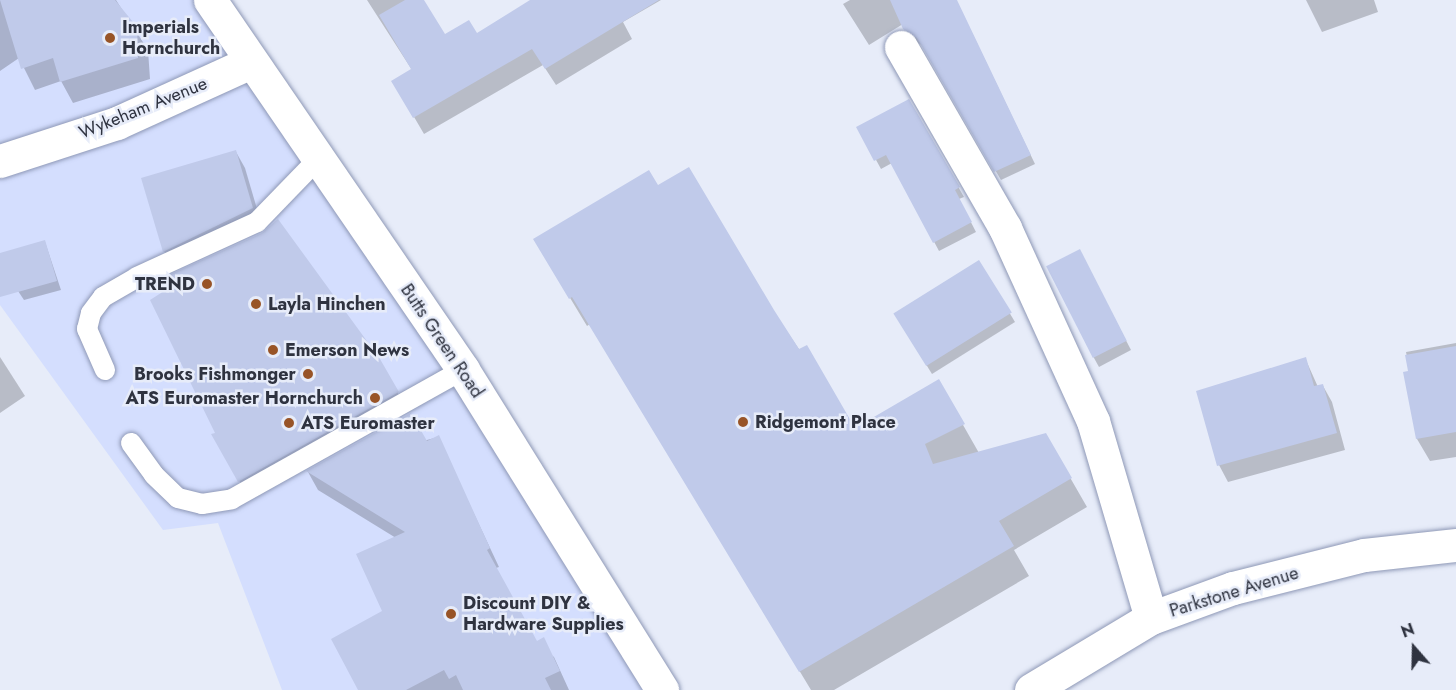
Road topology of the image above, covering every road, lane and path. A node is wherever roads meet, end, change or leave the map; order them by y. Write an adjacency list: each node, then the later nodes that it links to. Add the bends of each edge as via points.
1 (210, 0): 3 (street, Butts Green Road)
2 (901, 47): 10 (street, via 1005,228 1093,421)
3 (251, 62): 4 (street, Butts Green Road); 5 (street, Wykeham Avenue, via 117,123)
4 (318, 159): 6 (lane, via 257,222 137,277 103,297 91,313 87,329); 7 (street, Butts Green Road)
5 (0, 161)
6 (105, 370)
7 (463, 370): 8 (lane, via 232,500 202,504 178,498 154,475); 12 (street, Butts Green Road)
8 (131, 443)
9 (1456, 545): 10 (street, Parkstone Avenue, via 1364,555 1233,588)
10 (1151, 618): 11 (street, Parkstone Avenue)
11 (1037, 688)
12 (662, 690)

